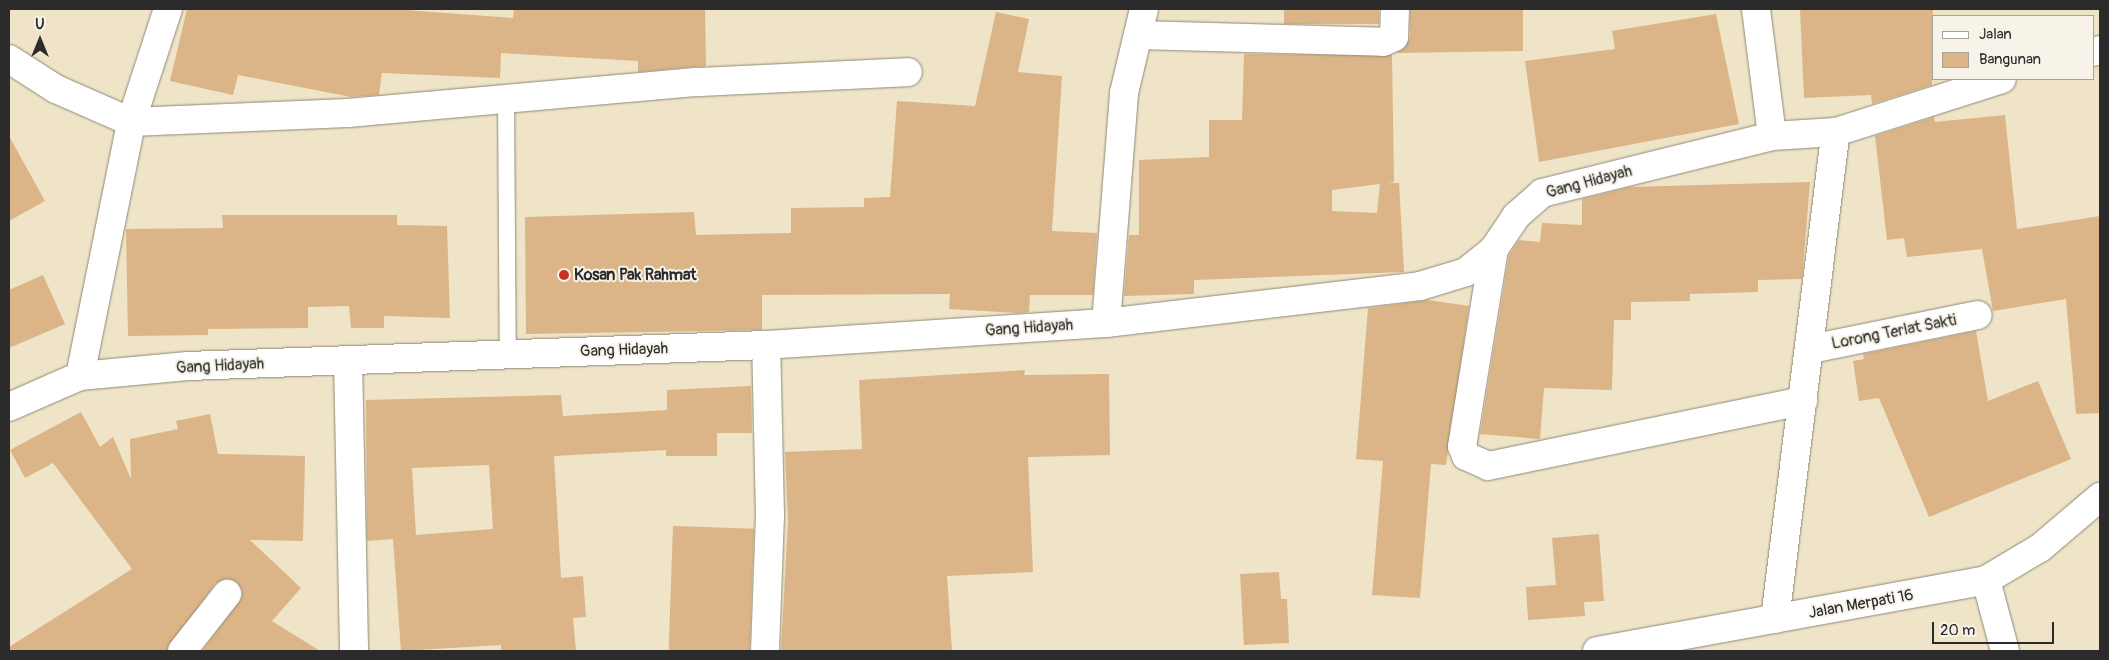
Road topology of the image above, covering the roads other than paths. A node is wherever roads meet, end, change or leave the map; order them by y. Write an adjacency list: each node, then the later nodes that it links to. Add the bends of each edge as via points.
1 (168, 9): 10 (street)
2 (1144, 9): 5 (street)
3 (1395, 9): 5 (street, via 1394,37 1383,42)
4 (1756, 9): 12 (street)
5 (1138, 35): 15 (street, via 1122,103)
6 (9, 60): 10 (street, via 56,89)
7 (908, 72): 9 (street, via 698,82)
8 (1999, 80): 11 (street, Gang Hidayah)
9 (506, 99): 10 (street, via 348,113); 18 (lane)
10 (131, 122): 20 (street)
11 (1836, 132): 12 (street, Gang Hidayah); 17 (street)
12 (1772, 136): 13 (street, Gang Hidayah, via 1542,193 1516,216)
13 (1494, 249): 15 (street, Gang Hidayah, via 1466,272 1420,286); 21 (street, via 1462,446 1466,456 1488,466)
14 (1978, 316): 17 (street, Lorong Terlat Sakti)
15 (1106, 323): 16 (street, Gang Hidayah)
16 (766, 345): 18 (street, Gang Hidayah); 30 (street, via 770,515)
17 (1811, 349): 21 (street)
18 (508, 354): 19 (street, Gang Hidayah)
19 (348, 360): 20 (street, Gang Hidayah, via 188,366); 29 (street)
20 (80, 376): 22 (street, Gang Hidayah)
21 (1803, 401): 26 (street)
22 (9, 407)
23 (2100, 497): 24 (street, Jalan Merpati 16, via 2040,548)
24 (1986, 580): 26 (street, Jalan Merpati 16); 32 (street)
25 (227, 594): 28 (street)
26 (1775, 619): 27 (street, Jalan Merpati 16)
27 (1684, 645): 31 (street, Jalan Merpati 16)
28 (182, 651)
29 (354, 651)
30 (766, 651)
31 (1596, 651)
32 (2005, 651)

